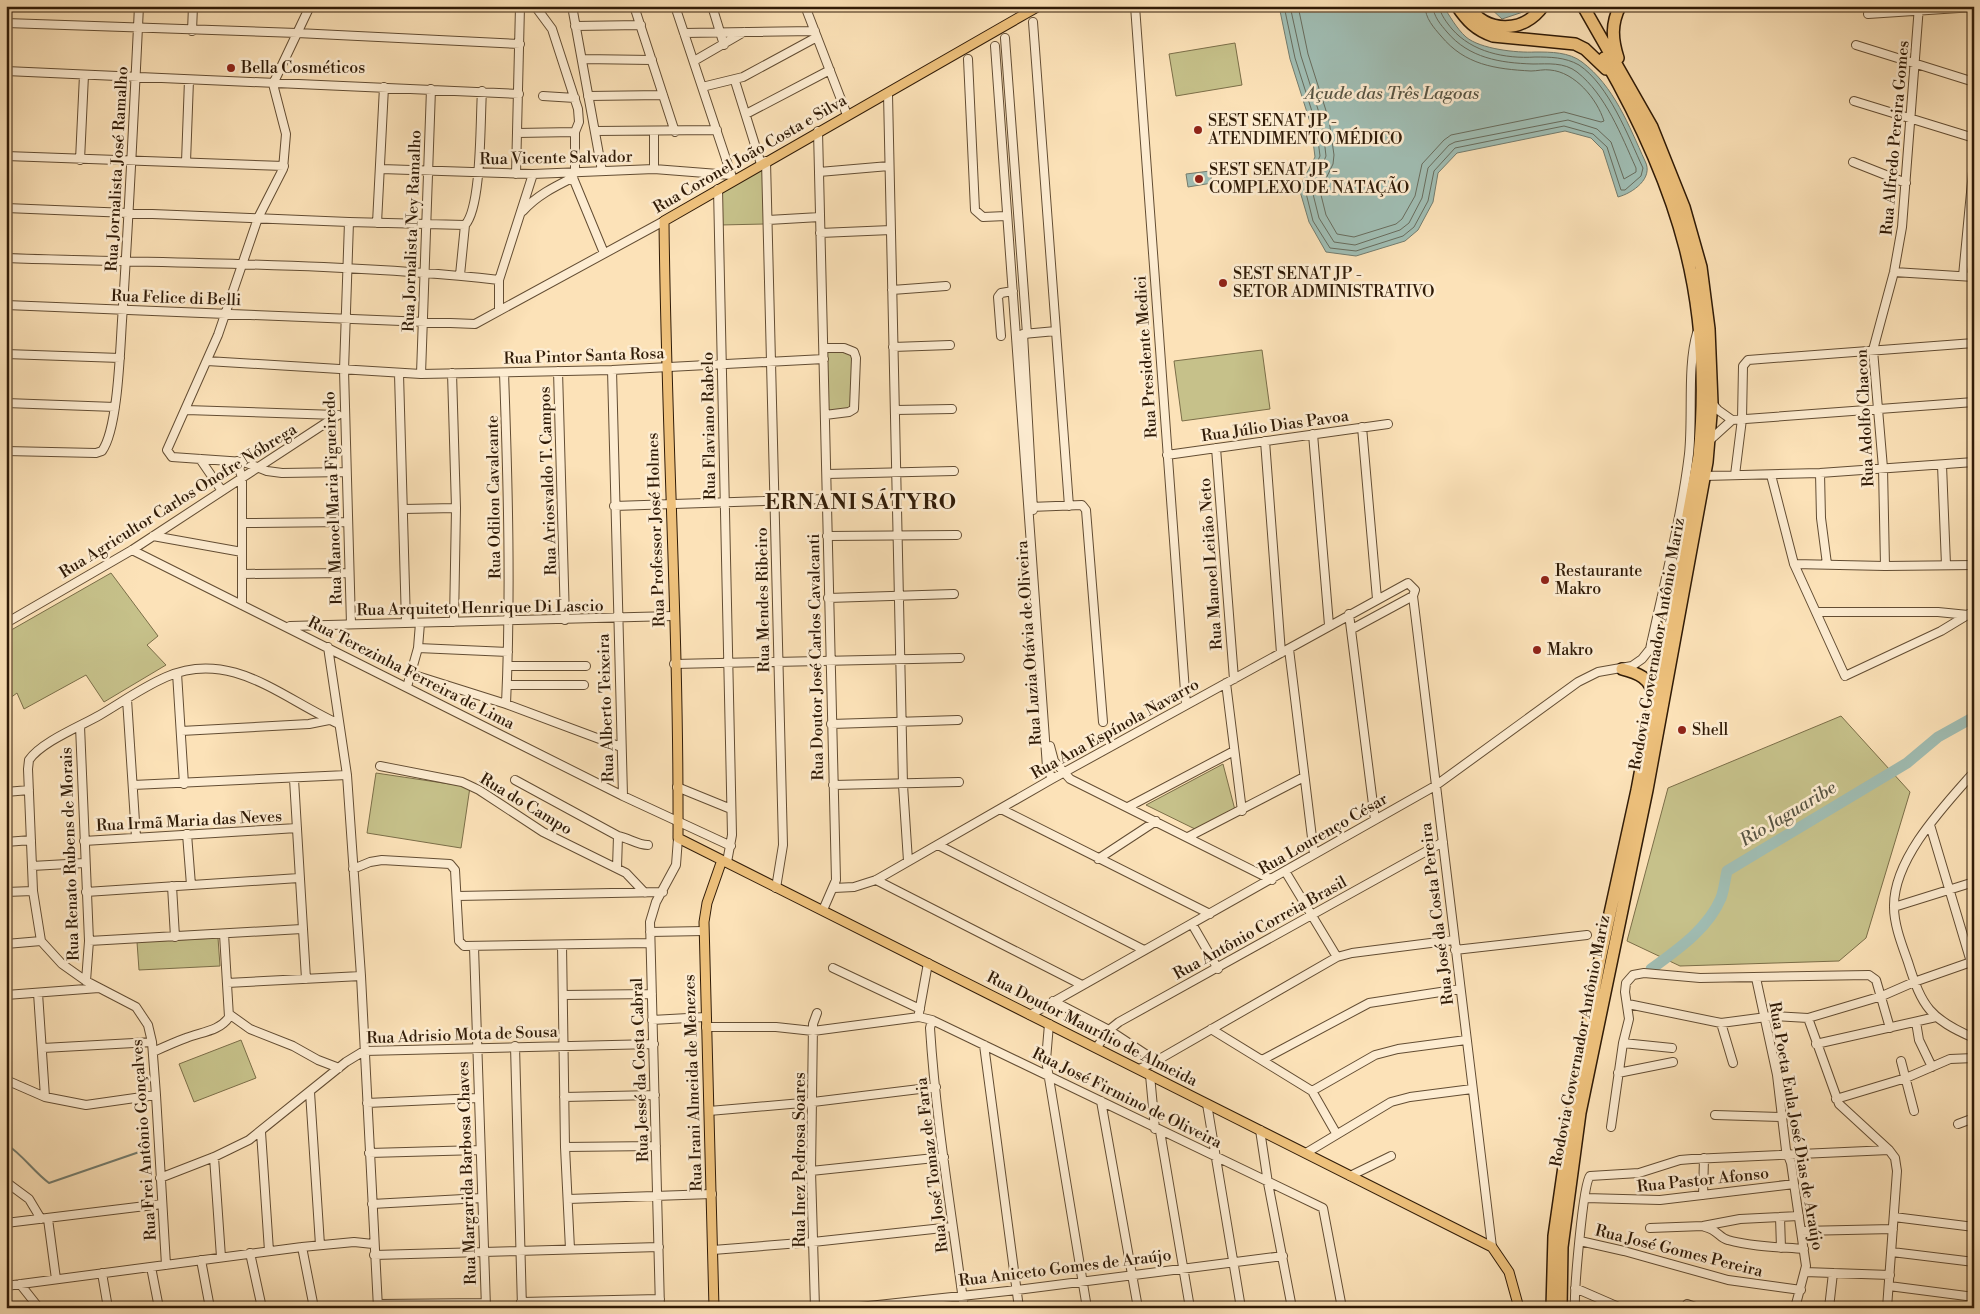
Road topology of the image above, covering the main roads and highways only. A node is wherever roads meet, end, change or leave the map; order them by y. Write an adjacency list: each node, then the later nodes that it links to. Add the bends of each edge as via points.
1 (1038, 6): 9 (main road, Rua Coronel João Costa e Silva, via 888,94 732,177)
2 (1457, 6): 8 (highway, via 1473,26 1484,33 1560,41 1585,49)
3 (1468, 6): 4 (highway, via 1487,24 1506,27 1530,20)
4 (1543, 6)
5 (1574, 6): 8 (highway, Rodovia Governador Antônio Mariz)
6 (1583, 6): 8 (highway, Rodovia Governador Antônio Mariz)
7 (1620, 6): 8 (highway, via 1612,34)
8 (1624, 84): 11 (highway, Rodovia Governador Antônio Mariz, via 1656,158 1685,242 1694,282 1703,388 1699,456); 17 (highway, Rodovia Governador Antônio Mariz, via 1652,128 1672,172 1698,258 1709,329 1712,403 1704,476 1646,790 1580,1113 1562,1247)
9 (664, 221): 12 (main road, Rua Professor José Holmes)
10 (1622, 669): 11 (highway, via 1647,679)
11 (1654, 701): 16 (highway, Rodovia Governador Antônio Mariz, via 1573,1104 1554,1236)
12 (678, 838): 13 (main road, Rua Doutor Maurílio de Almeida)
13 (724, 861): 14 (main road, Rua Irani Almeida de Menezes, via 707,903 704,931); 15 (main road, Rua Doutor Maurílio de Almeida, via 1492,1246 1509,1272)
14 (714, 1308)
15 (1519, 1308)
16 (1552, 1308)
17 (1561, 1308)

